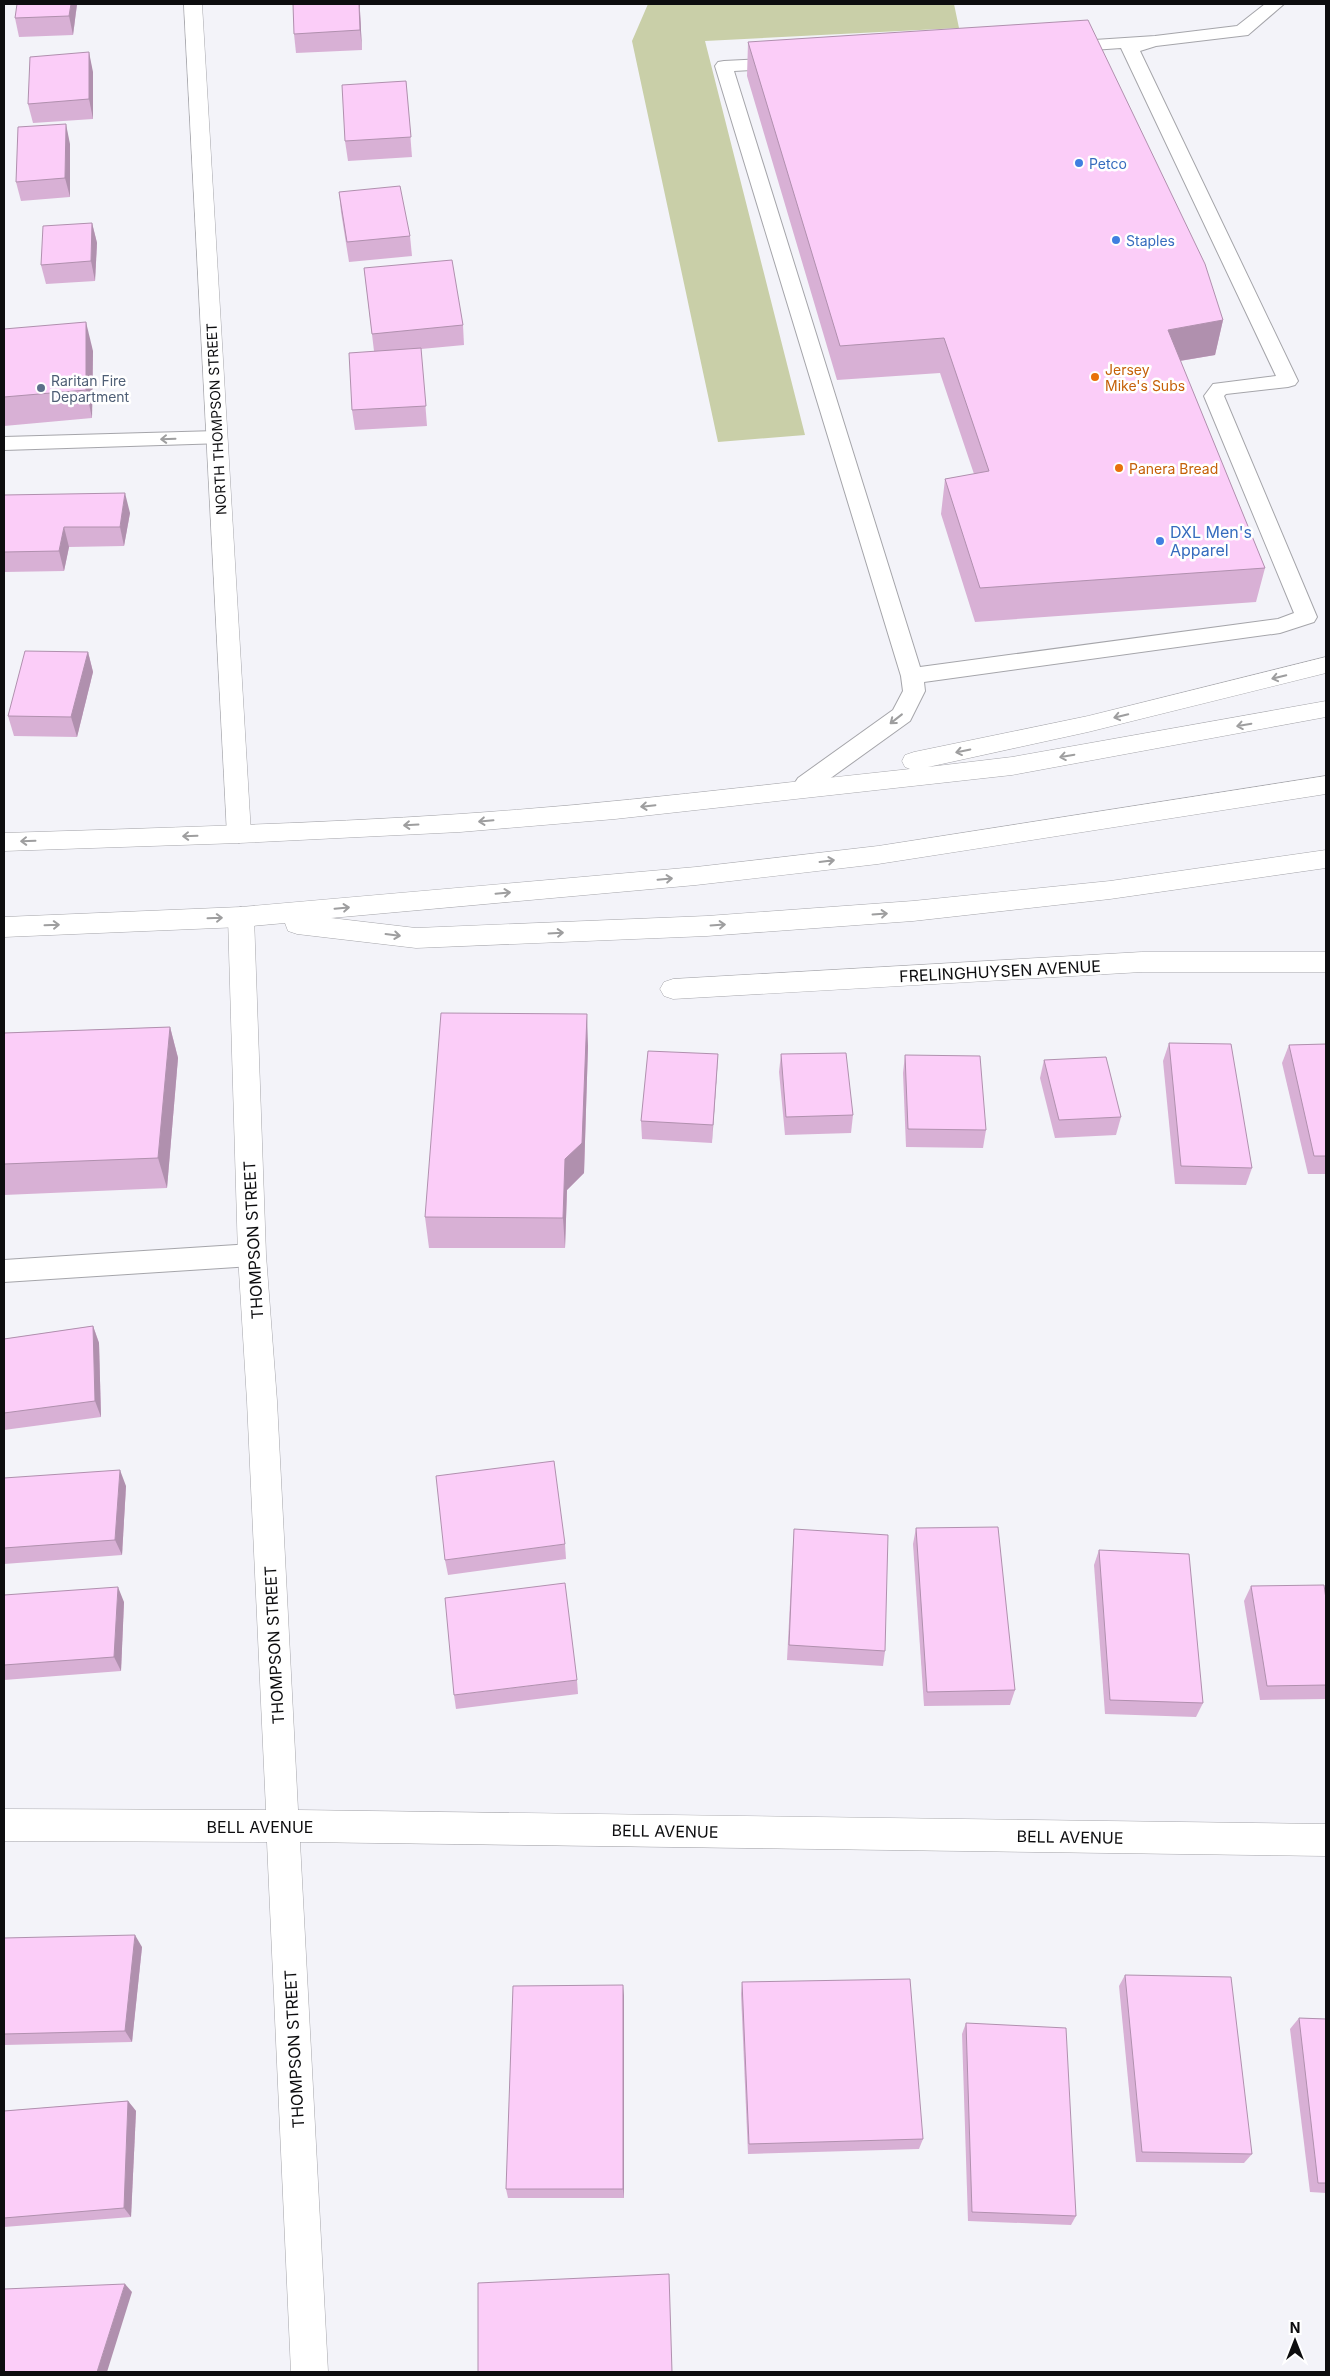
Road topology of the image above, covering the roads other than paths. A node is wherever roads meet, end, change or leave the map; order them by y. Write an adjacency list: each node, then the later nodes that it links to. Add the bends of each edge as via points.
1 (193, 4): 6 (main road, NORTH THOMPSON STREET)
2 (1275, 4): 3 (lane, via 1242,31)
3 (1155, 41): 4 (lane); 9 (lane, via 1130,48 1288,381 1220,388 1214,396 1306,617 1280,626)
4 (1048, 48)
5 (802, 62): 9 (lane, via 724,66)
6 (217, 438): 7 (lane, one-way to 7); 14 (main road, NORTH THOMPSON STREET)
7 (4, 444)
8 (1326, 665): 11 (main road, one-way to 11, via 1088,724)
9 (912, 676): 11 (lane, one-way to 11, via 914,691 902,715)
10 (1326, 709): 13 (main road, one-way to 13, via 1012,766)
11 (806, 784): 13 (main road)
12 (1326, 785): 17 (main road, one-way to 12, via 696,876 878,855)
13 (696, 801): 14 (main road, one-way to 14, via 460,823)
14 (239, 834): 15 (main road, one-way to 15)
15 (4, 842)
16 (1326, 859): 17 (main road, one-way to 16, via 416,938 707,926 913,911 1100,891)
17 (241, 917): 18 (main road, one-way to 17); 21 (main road, THOMPSON STREET)
18 (4, 927)
19 (1326, 962): 20 (main road, FRELINGHUYSEN AVENUE, via 1142,962)
20 (673, 989)
21 (252, 1255): 22 (lane); 24 (main road, THOMPSON STREET)
22 (4, 1271)
23 (4, 1825): 24 (main road, BELL AVENUE)
24 (283, 1826): 25 (main road, BELL AVENUE); 26 (main road, THOMPSON STREET)
25 (1326, 1840)
26 (310, 2372)

